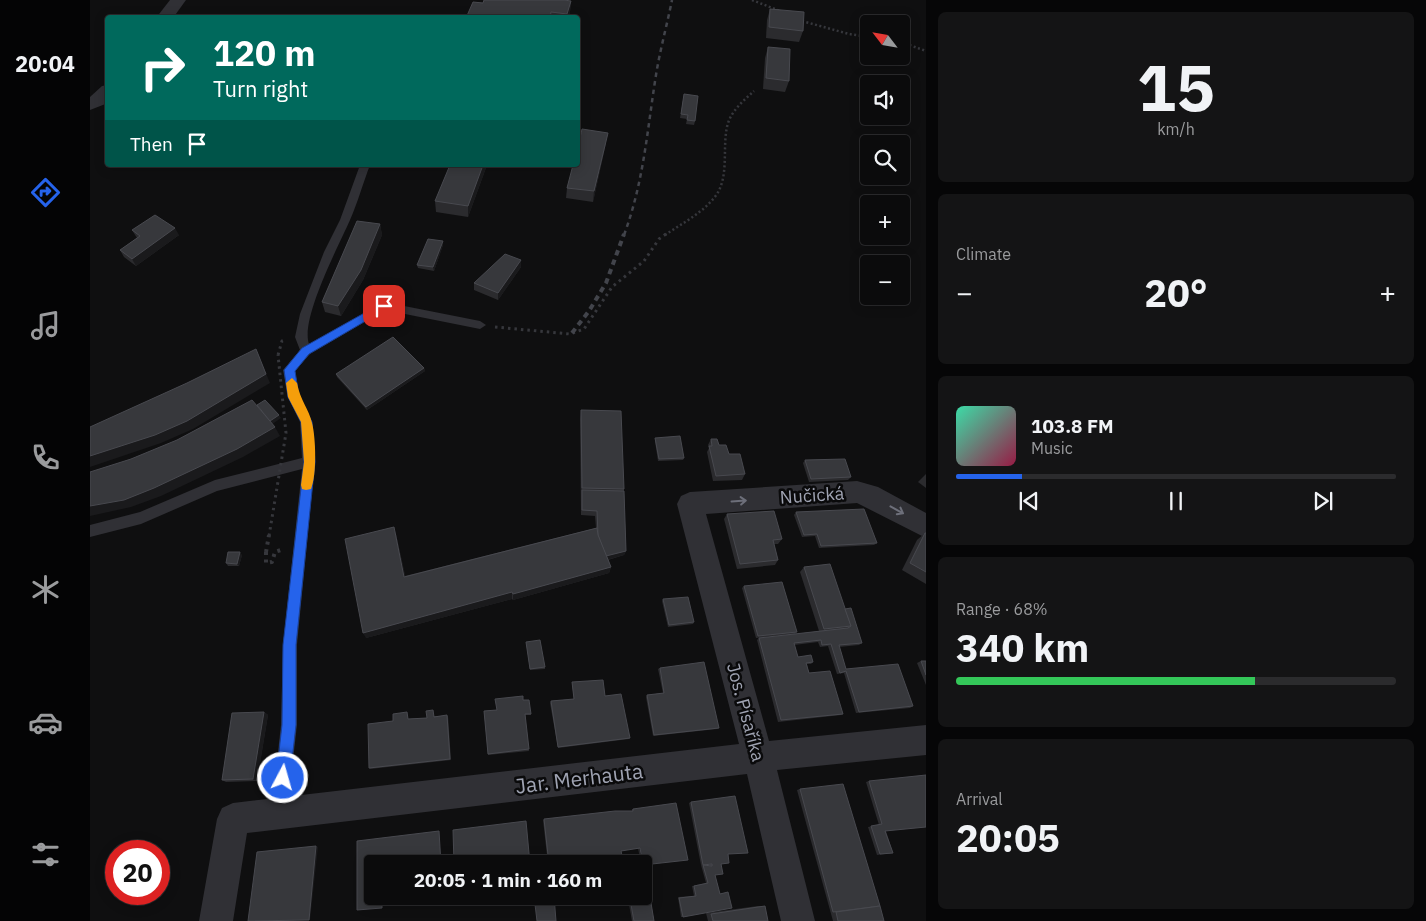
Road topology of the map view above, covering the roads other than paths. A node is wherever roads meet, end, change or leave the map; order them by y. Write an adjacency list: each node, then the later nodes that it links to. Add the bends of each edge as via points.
1 (178, 0): 2 (street)
2 (166, 15)
3 (105, 94): 4 (street)
4 (90, 104)
5 (364, 167): 7 (lane, via 306,314 301,337)
6 (480, 325): 7 (lane, via 384,306)
7 (306, 351): 8 (lane, via 289,370 294,397 306,422)
8 (309, 462): 11 (lane, via 215,486 141,518); 14 (lane, via 290,645 289,725)
9 (690, 504): 10 (street, Nučická, one-way to 10, via 857,492 869,495); 13 (street, Jos. Písaříka)
10 (926, 526)
11 (90, 531)
12 (926, 740): 13 (street, Jar. Merhauta)
13 (758, 757): 14 (street, Jar. Merhauta); 16 (street, Jos. Písaříka)
14 (279, 814): 15 (street, Jar. Merhauta, via 233,819)
15 (216, 921)
16 (798, 921)

